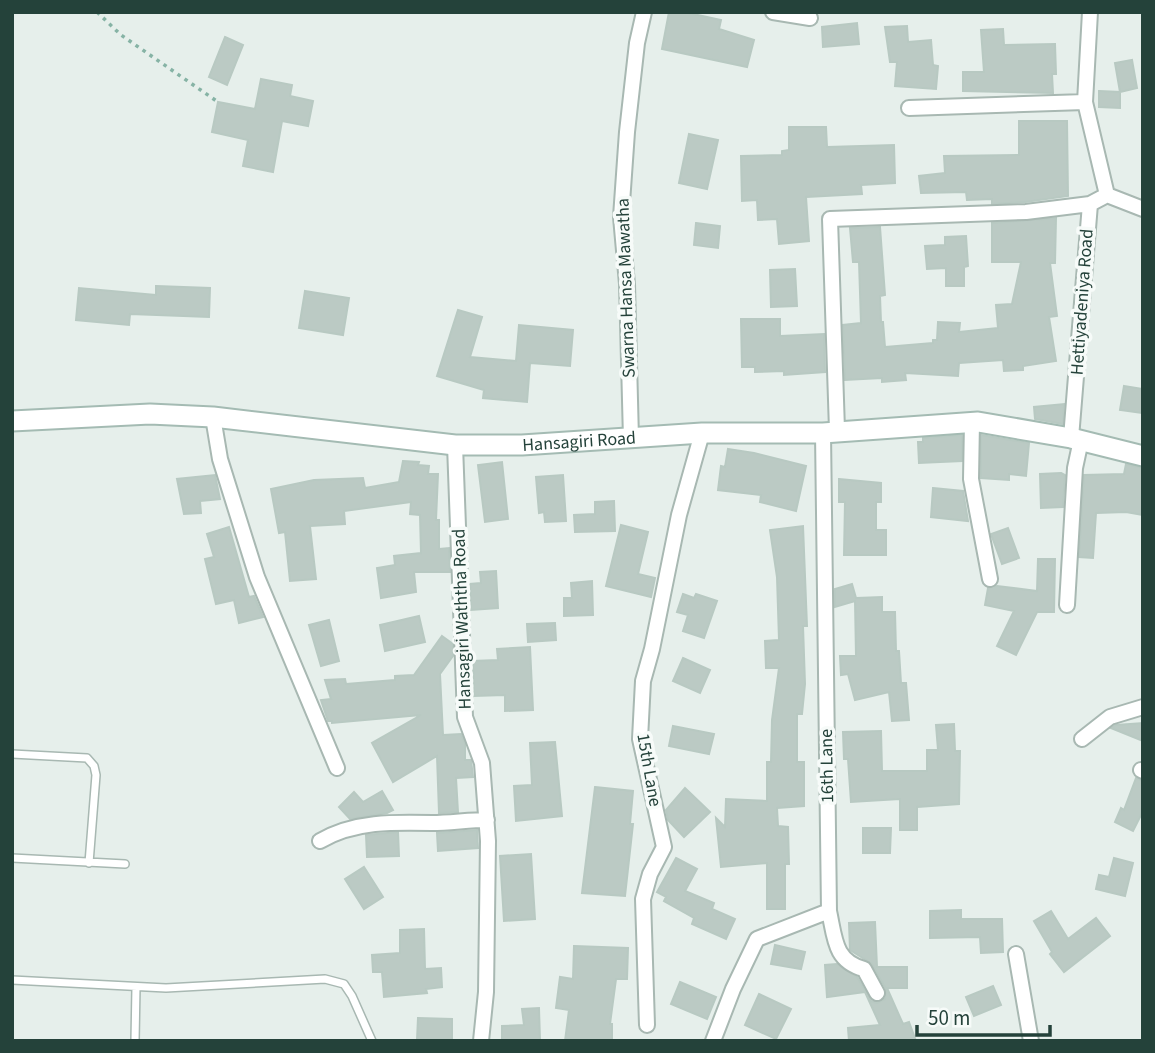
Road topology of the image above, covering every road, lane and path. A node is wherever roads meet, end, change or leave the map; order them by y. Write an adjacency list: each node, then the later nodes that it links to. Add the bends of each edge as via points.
1 (97, 12): 6 (path, via 121,35)
2 (644, 12): 17 (street, Swarna Hansa Mawatha, via 628,120 621,217)
3 (773, 12): 5 (street)
4 (1090, 12): 7 (street)
5 (810, 18)
6 (218, 102)
7 (1085, 102): 8 (street); 9 (street)
8 (909, 108)
9 (1107, 195): 10 (street, Hettiyadeniya Road); 11 (street)
10 (1090, 204): 15 (street, 16th Lane, via 1026,212 830,219); 18 (street, Hettiyadeniya Road)
11 (1143, 209)
12 (213, 417): 13 (street, Hansagiri Road, via 150,414); 19 (street, Hansagiri Road); 26 (street, via 220,459 257,577)
13 (12, 421)
14 (972, 422): 15 (street, Hansagiri Road); 18 (street, Hansagiri Road); 21 (street, via 971,479)
15 (830, 432): 16 (street, Hansagiri Road); 32 (street, 16th Lane)
16 (702, 433): 17 (street, Hansagiri Road); 37 (street, 15th Lane, via 643,681 640,739 664,848 643,899)
17 (631, 439): 19 (street, Hansagiri Road)
18 (1077, 439): 20 (street, Hansagiri Road); 22 (street, Hettiyadeniya Road)
19 (455, 445): 27 (street, Hansagiri Waththa Road, via 465,717 482,763)
20 (1143, 456)
21 (990, 579)
22 (1068, 605)
23 (1143, 707): 24 (street, via 1110,717)
24 (1082, 739)
25 (12, 754): 30 (lane, via 87,758 94,765)
26 (337, 768)
27 (487, 820): 28 (street, via 354,826); 40 (street, Hansagiri Waththa Road)
28 (320, 841)
29 (12, 858): 30 (lane)
30 (89, 863): 31 (lane)
31 (125, 864)
32 (829, 911): 36 (street, 16th Lane, via 838,951 850,965 864,969); 41 (street, via 757,939)
33 (1016, 954): 42 (street)
34 (12, 980): 35 (lane)
35 (136, 987): 38 (lane); 39 (lane, via 336,980 352,996)
36 (877, 993)
37 (647, 1025)
38 (135, 1041)
39 (372, 1041)
40 (481, 1041)
41 (713, 1041)
42 (1031, 1041)

